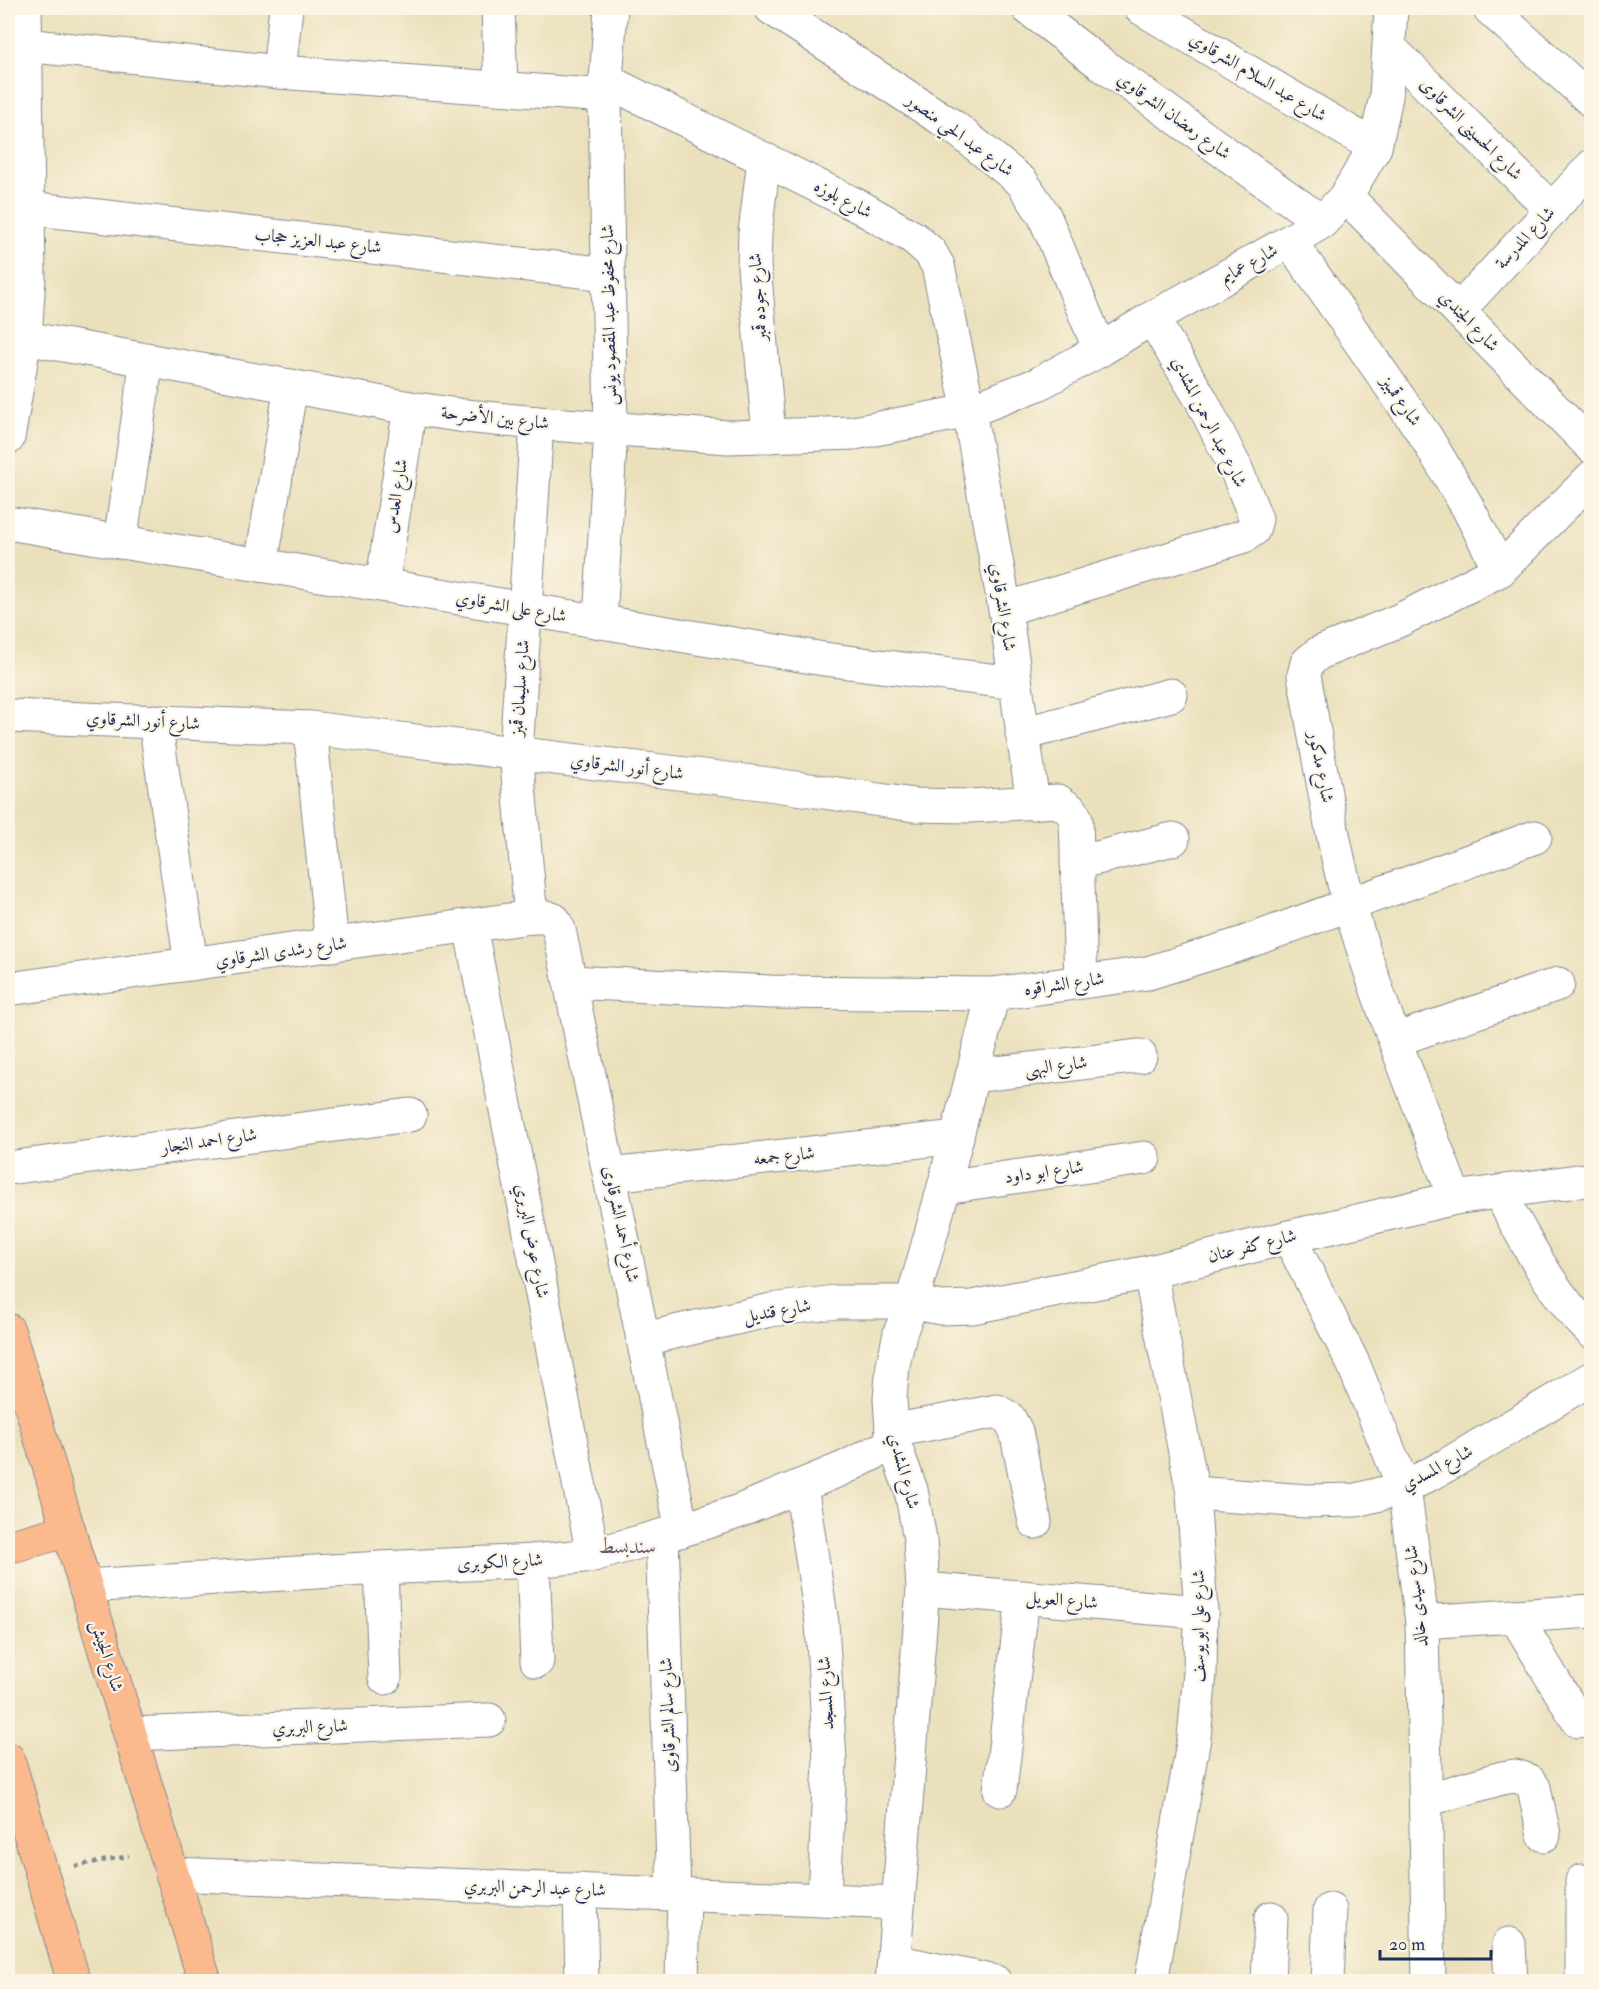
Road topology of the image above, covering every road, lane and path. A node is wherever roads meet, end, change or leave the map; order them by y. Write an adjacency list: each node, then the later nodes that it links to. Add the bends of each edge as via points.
1 (25, 8): 10 (street)
2 (286, 8): 12 (street)
3 (498, 8): 13 (street)
4 (611, 8): 14 (street, شارع محفوظ عبد المقصود يونس)
5 (771, 8): 30 (street, شارع عبد الحي منصور, via 954,127 1022,182 1044,215)
6 (1028, 8): 23 (street, شارع رمضان الشرقاوي)
7 (1141, 8): 17 (street, شارع عبد السلام الشرقاوي)
8 (1391, 8): 11 (street, شارع عمايم)
9 (1489, 8): 15 (street)
10 (26, 45): 12 (street); 16 (street)
11 (1390, 48): 17 (street, شارع عمايم, via 1386,97); 22 (street, شارع الحسينى الشرقاوى)
12 (279, 72): 13 (street)
13 (501, 88): 14 (street)
14 (605, 88): 18 (street, شارع بلوزه); 25 (street, شارع محفوظ عبد المقصود يونس)
15 (1592, 101)
16 (17, 136): 21 (street)
17 (1375, 147): 20 (street, شارع عمايم)
18 (764, 159): 34 (street, شارع بلوزه, via 862,208 914,238 930,252 938,266); 37 (street, شارع جوده قمبر, via 754,266)
19 (1592, 166): 22 (street, شارع المدرسة)
20 (1346, 196): 23 (street, شارع عمايم); 27 (street, شارع الجندي)
21 (28, 208): 25 (street, شارع عبد العزيز حجاب); 26 (street)
22 (1552, 210): 27 (street, شارع المدرسة)
23 (1322, 222): 24 (street, شارع عمايم)
24 (1290, 241): 28 (street, شارع عمايم); 43 (street, شارع قمبيز, via 1426,437)
25 (608, 274): 36 (street, شارع محفوظ عبد المقصود يونس)
26 (18, 277): 29 (street)
27 (1459, 310): 39 (street, شارع الجندي)
28 (1152, 318): 30 (street, شارع عمايم); 46 (street, شارع عبد الرحمن المشدي, via 1202,401 1236,469 1256,519 1253,530)
29 (25, 338): 31 (street, شارع بين الأضرحة); 38 (street)
30 (1100, 350): 34 (street, شارع عمايم, via 1038,384)
31 (147, 360): 32 (street, شارع بين الأضرحة); 41 (street)
32 (291, 386): 33 (street, شارع بين الأضرحة); 42 (street)
33 (410, 408): 35 (street, شارع بين الأضرحة); 44 (street, شارع العدس)
34 (969, 411): 37 (street, شارع بين الأضرحة, via 854,433); 46 (street, شارع الشرقاوي)
35 (537, 423): 36 (street, شارع بين الأضرحة); 45 (street, شارع سليمان قمبز)
36 (611, 428): 37 (street, شارع بين الأضرحة, via 728,437); 47 (street, شارع محفوظ عبد المقصود يونس)
37 (769, 436)
38 (8, 438)
39 (1591, 471): 43 (street, شارع مدكور)
40 (8, 523): 41 (street, شارع على الشرقاوي)
41 (120, 542): 42 (street, شارع على الشرقاوي)
42 (261, 565): 44 (street, شارع على الشرقاوي)
43 (1500, 570): 59 (street, شارع مدكور, via 1400,620 1319,653 1307,663 1304,675)
44 (382, 585): 45 (street, شارع على الشرقاوي)
45 (525, 609): 47 (street, شارع على الشرقاوي); 54 (street, شارع سليمان قمبز)
46 (1005, 609): 48 (street, شارع الشرقاوي)
47 (600, 622): 48 (street, شارع على الشرقاوي, via 824,659)
48 (1015, 683): 53 (street, شارع الشرقاوي)
49 (1171, 696): 53 (street)
50 (8, 716): 51 (street, شارع أنور الشرقاوي)
51 (155, 721): 52 (street, شارع أنور الشرقاوي); 63 (street)
52 (310, 728): 54 (street, شارع أنور الشرقاوي); 62 (street)
53 (1022, 734): 55 (street, شارع الشرقاوي)
54 (516, 753): 55 (street, شارع أنور الشرقاوي, via 914,805); 60 (street, شارع سليمان قمبز)
55 (1033, 803): 58 (street, شارع أنور الشرقاوي, via 1058,801 1072,811 1076,819)
56 (1534, 837): 59 (street, شارع الشراقوه)
57 (1173, 839): 58 (street)
58 (1077, 863): 65 (street, شارع أنور الشرقاوي)
59 (1350, 905): 65 (street, شارع الشراقوه, via 1148,973); 69 (street, شارع مدكور)
60 (542, 919): 61 (street, شارع رشدى الشرقاوي); 64 (street, شارع أحمد الشرقاوى, via 559,930)
61 (470, 926): 62 (street, شارع رشدى الشرقاوي); 96 (street, شارع عوض البربري)
62 (332, 945): 63 (street, شارع رشدى الشرقاوي)
63 (191, 964): 67 (street, شارع رشدى الشرقاوي)
64 (570, 982): 68 (street, شارع الشراقوه, via 770,992); 76 (street, شارع أحمد الشرقاوى)
65 (1081, 982): 68 (street, شارع الشراقوه)
66 (1557, 984): 69 (street)
67 (8, 990)
68 (993, 994): 71 (street, شارع المشدي)
69 (1395, 1040): 80 (street, شارع مدكور)
70 (1140, 1056): 71 (street, شارع البهى)
71 (972, 1077): 73 (street, شارع المشدي)
72 (410, 1115): 75 (street, شارع احمد النجار)
73 (957, 1137): 76 (street, شارع جمعه); 78 (street, شارع المشدي)
74 (1144, 1158): 78 (street, شارع ابو داود)
75 (8, 1168)
76 (610, 1175): 86 (street, شارع أحمد الشرقاوى)
77 (1592, 1179): 79 (street, شارع كفر عنان)
78 (944, 1187): 83 (street, شارع المشدي)
79 (1499, 1192): 80 (street, شارع كفر عنان); 85 (street, via 1545,1276 1578,1320)
80 (1455, 1198): 81 (street, شارع كفر عنان)
81 (1289, 1237): 82 (street, شارع كفر عنان); 90 (street, شارع سيدى خالد, via 1353,1363)
82 (1150, 1272): 83 (street, شارع كفر عنان, via 972,1307 940,1308); 91 (street, شارع على ابو يوسف)
83 (912, 1302): 86 (street, شارع قنديل, via 836,1302 771,1310); 88 (street, شارع المشدي, via 893,1365)
84 (8, 1330): 93 (main road, شارع الجيش)
85 (1592, 1332)
86 (644, 1339): 94 (street, شارع أحمد الشرقاوى)
87 (1592, 1378): 90 (street, شارع المسدي)
88 (893, 1437): 89 (street, شارع الكوبرى); 92 (street, شارع الكوبرى, via 997,1412 1009,1419 1016,1431); 100 (street, شارع المشدي, via 911,1490 920,1539)
89 (801, 1486): 94 (street, شارع الكوبرى); 120 (street, شارع المسجد, via 822,1623 829,1738)
90 (1404, 1488): 91 (street, شارع المسدي, via 1356,1500); 105 (street, شارع سيدى خالد)
91 (1193, 1493): 103 (street, شارع على ابو يوسف)
92 (1035, 1522)
93 (69, 1530): 95 (main road); 99 (main road, شارع الجيش)
94 (672, 1533): 96 (street, شارع الكوبرى); 119 (street, شارع سالم الشرقاوى)
95 (8, 1546)
96 (593, 1555): 97 (street, شارع الكوبرى)
97 (533, 1561): 98 (street, شارع الكوبرى); 106 (street)
98 (381, 1568): 99 (street, شارع الكوبرى); 107 (street)
99 (86, 1586): 110 (main road, شارع الجيش)
100 (923, 1589): 101 (street, شارع العويل); 121 (street, شارع المشدي)
101 (1023, 1597): 103 (street, شارع العويل); 112 (street)
102 (1592, 1611): 104 (street)
103 (1201, 1612): 131 (street, شارع على ابو يوسف, via 1194,1738)
104 (1515, 1616): 105 (street); 109 (street)
105 (1422, 1623): 113 (street, شارع سيدى خالد)
106 (537, 1661)
107 (385, 1678)
108 (489, 1720): 110 (street, شارع البربري)
109 (1578, 1721)
110 (130, 1734): 115 (main road, شارع الجيش)
111 (8, 1758): 116 (main road)
112 (1000, 1790)
113 (1426, 1800): 114 (street, via 1515,1776 1528,1780 1534,1788); 134 (street, شارع سيدى خالد)
114 (1544, 1835)
115 (168, 1861): 116 (path); 118 (street, شارع عبد الرحمن البربري); 127 (main road, شارع الجيش)
116 (41, 1872): 126 (main road)
117 (1582, 1881): 136 (street)
118 (580, 1890): 119 (street, شارع عبد الرحمن البربري); 128 (street)
119 (679, 1894): 120 (street, شارع عبد الرحمن البربري); 129 (street, شارع سالم الشرقاوى)
120 (824, 1900): 121 (street, شارع عبد الرحمن البربري)
121 (898, 1903): 125 (street, شارع المشدي)
122 (1330, 1910): 133 (street)
123 (1271, 1918): 132 (street)
124 (1509, 1944): 135 (street)
125 (893, 1971): 130 (street, شارع المشدي)
126 (74, 1982)
127 (204, 1982)
128 (582, 1982)
129 (682, 1982)
130 (995, 1982)
131 (1151, 1982)
132 (1268, 1982)
133 (1327, 1982)
134 (1429, 1982)
135 (1511, 1982)
136 (1582, 1982)

